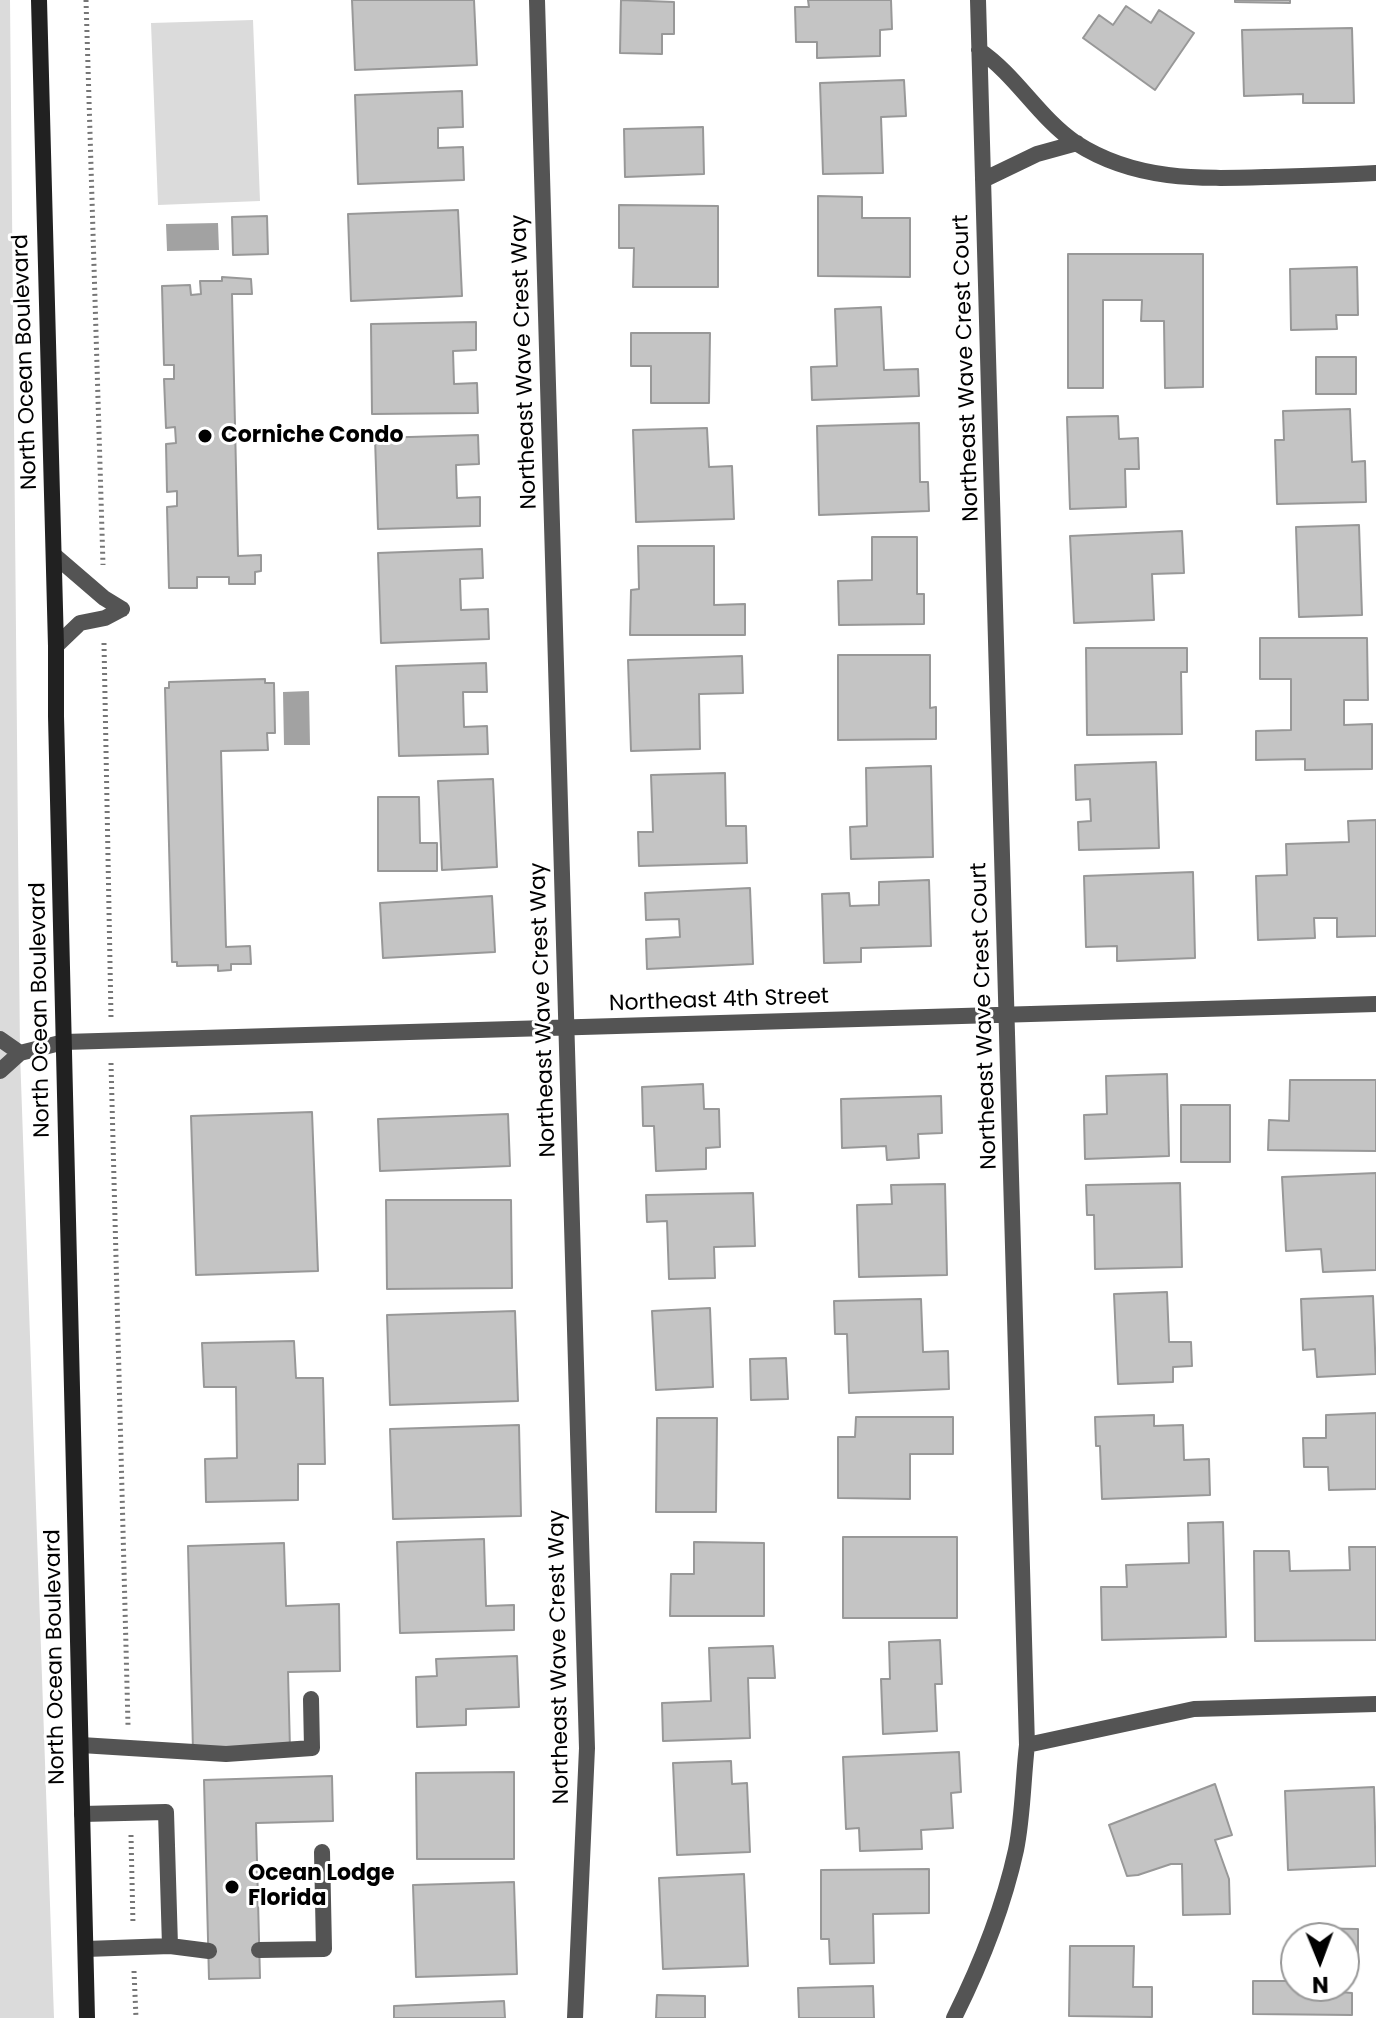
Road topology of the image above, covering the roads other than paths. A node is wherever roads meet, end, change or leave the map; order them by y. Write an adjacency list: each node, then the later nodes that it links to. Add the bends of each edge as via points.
1 (39, 0): 8 (main road, North Ocean Boulevard)
2 (537, 0): 12 (street, Northeast Wave Crest Way)
3 (978, 0): 4 (street, Northeast Wave Crest Court)
4 (979, 50): 5 (street); 7 (street, Northeast Wave Crest Court)
5 (1077, 143): 6 (street, via 1132,169 1163,176); 7 (street, via 1037,154)
6 (1376, 173)
7 (983, 180): 11 (street, Northeast Wave Crest Court)
8 (54, 555): 9 (main road, North Ocean Boulevard); 9 (street, via 122,609 80,623)
9 (56, 646): 14 (main road, North Ocean Boulevard)
10 (1376, 1004): 11 (street, Northeast 4th Street)
11 (1007, 1015): 12 (street, Northeast 4th Street); 20 (street, Northeast Wave Crest Court)
12 (567, 1028): 14 (street, Northeast 4th Street); 28 (street, Northeast Wave Crest Way, via 587,1748)
13 (0, 1039): 15 (street)
14 (64, 1042): 15 (street, Northeast 4th Street); 19 (main road, North Ocean Boulevard)
15 (20, 1053): 16 (street)
16 (0, 1071)
17 (311, 1699): 19 (street, via 312,1748 226,1754)
18 (1376, 1704): 20 (street, via 1194,1709)
19 (81, 1745): 21 (main road, North Ocean Boulevard)
20 (1027, 1745): 29 (street, Northeast Wave Crest Court, via 1016,1847 1003,1899)
21 (82, 1814): 23 (street, via 166,1812); 24 (main road, North Ocean Boulevard)
22 (322, 1852): 25 (street, via 324,1949)
23 (170, 1946): 24 (street); 26 (street)
24 (86, 1949): 27 (main road, North Ocean Boulevard)
25 (259, 1950)
26 (209, 1951)
27 (87, 2018)
28 (575, 2018)
29 (954, 2018)

